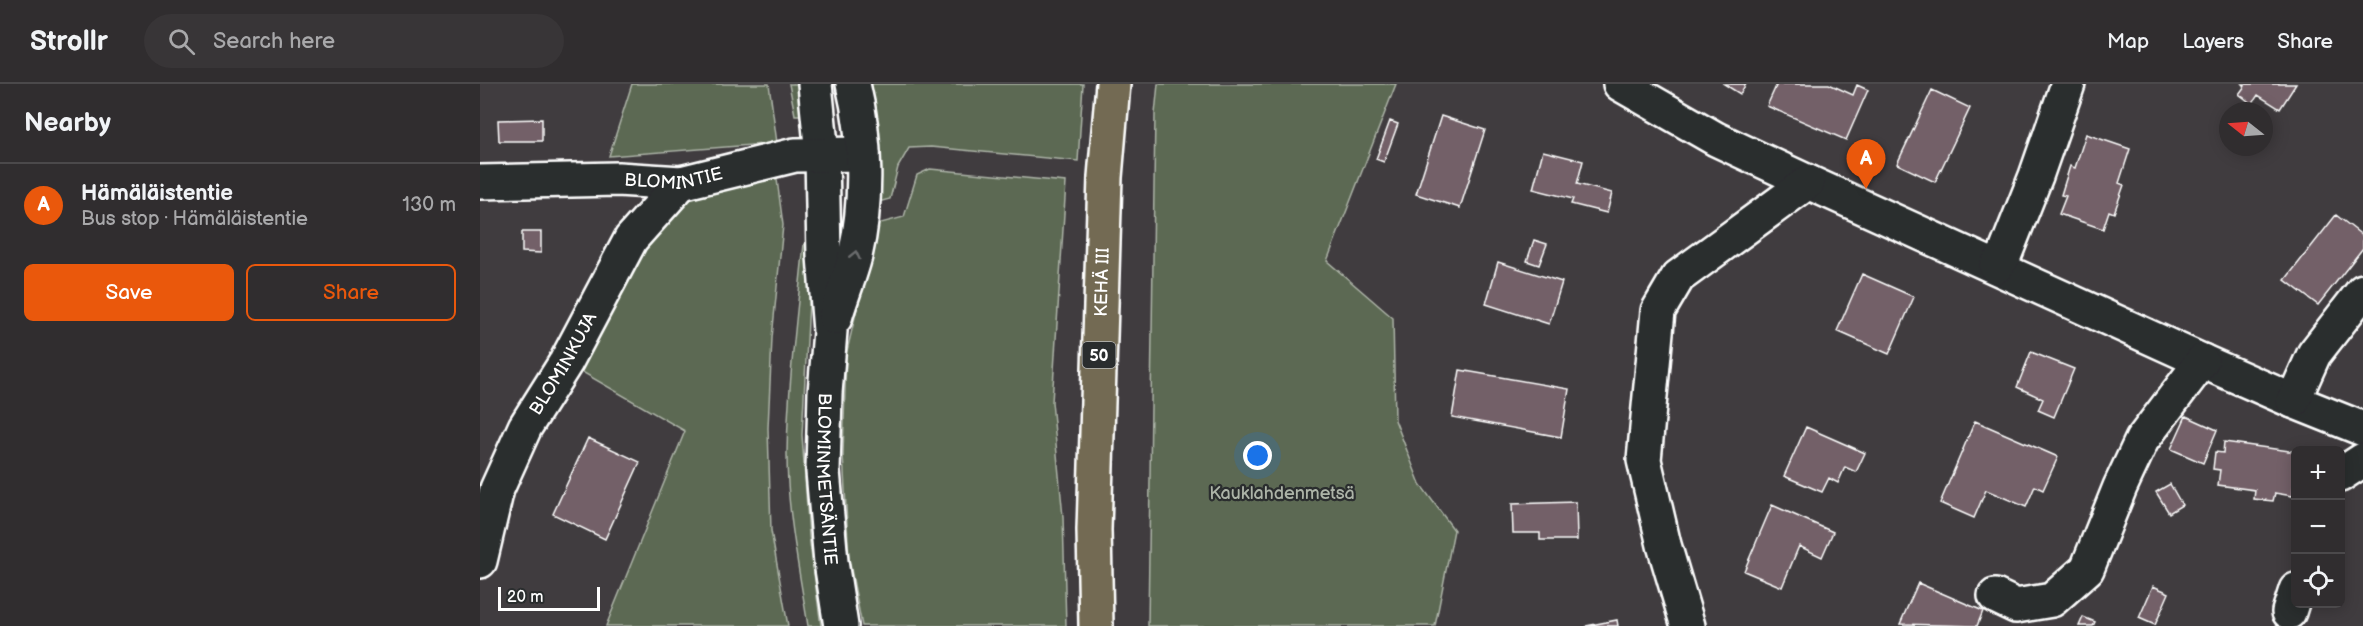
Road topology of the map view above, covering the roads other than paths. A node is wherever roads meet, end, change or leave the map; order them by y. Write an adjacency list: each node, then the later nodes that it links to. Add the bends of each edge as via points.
1 (814, 84): 7 (street, BLOMINMETSÄNTIE)
2 (853, 84): 6 (street, BLOMINMETSÄNTIE)
3 (1113, 84): 22 (highway, KEHÄ III / 50, via 1105,177 1094,530)
4 (1620, 84): 9 (street, via 1716,139)
5 (2067, 84): 11 (street, via 2006,254)
6 (863, 153): 7 (street, BLOMINTIE); 13 (street, BLOMINMETSÄNTIE, one-way to 6, via 855,256 862,209)
7 (822, 155): 10 (street, BLOMINTIE, via 795,155); 13 (street, BLOMINMETSÄNTIE)
8 (480, 182): 10 (street, BLOMINTIE, via 618,179)
9 (1808, 182): 11 (street); 23 (street, via 1678,277 1658,311 1644,460)
10 (681, 183): 19 (street, BLOMINKUJA, via 631,240 566,362 525,427 497,489)
11 (1996, 267): 14 (street)
12 (2363, 291): 15 (street, via 2314,354)
13 (830, 331): 21 (street, BLOMINMETSÄNTIE, via 823,471)
14 (2202, 361): 15 (street); 20 (street, via 2142,440 2087,569 2052,600 2016,606)
15 (2293, 401): 16 (street)
16 (2363, 429)
17 (2363, 460): 18 (street)
18 (2345, 472)
19 (480, 561)
20 (1995, 596)
21 (841, 626)
22 (1096, 626)
23 (1688, 626)

